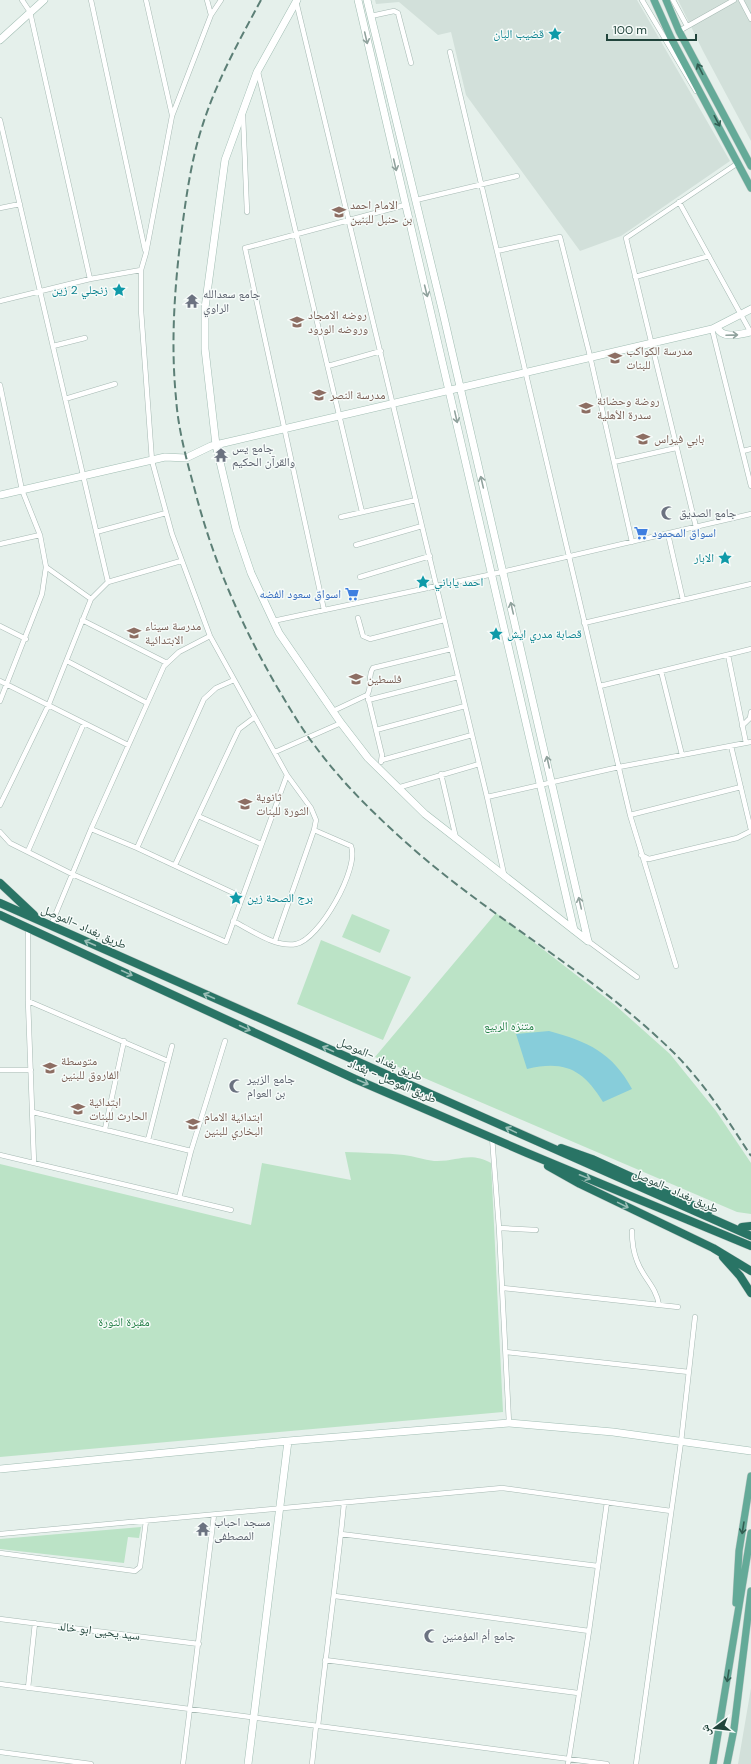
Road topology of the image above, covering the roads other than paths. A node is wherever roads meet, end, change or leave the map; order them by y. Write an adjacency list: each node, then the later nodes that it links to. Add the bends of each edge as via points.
1 (22, 0): 16 (street)
2 (44, 0): 16 (street)
3 (90, 0): 45 (street)
4 (146, 0): 29 (street)
5 (207, 0): 18 (street)
6 (221, 0): 18 (street)
7 (296, 0): 26 (street); 42 (street)
8 (358, 0): 19 (street)
9 (367, 0): 17 (street)
10 (642, 0): 27 (street, via 690,84)
11 (654, 0): 27 (main road, via 671,38)
12 (666, 0): 22 (main road)
13 (673, 0): 21 (street)
14 (734, 0): 21 (street)
15 (741, 0): 20 (street)
16 (30, 12): 23 (street); 49 (street)
17 (371, 14): 19 (street); 25 (street, via 394,11 400,14); 36 (street)
18 (211, 15): 29 (street)
19 (361, 15): 39 (street, one-way to 39)
20 (751, 19)
21 (687, 26): 22 (street)
22 (679, 30): 32 (main road, one-way to 22)
23 (0, 40)
24 (450, 52): 34 (street)
25 (411, 63)
26 (258, 72): 28 (street); 43 (street)
27 (708, 106): 31 (main road, one-way to 31)
28 (242, 111): 41 (street); 73 (street, via 222,173 205,308 205,349)
29 (172, 116): 45 (street)
30 (0, 120): 38 (street)
31 (738, 163): 35 (main road); 37 (street)
32 (751, 166)
33 (517, 176): 34 (street)
34 (482, 184): 36 (street); 44 (street)
35 (751, 188)
36 (416, 200): 53 (street)
37 (679, 202): 46 (street); 48 (street, via 626,238)
38 (20, 204): 40 (street); 50 (street)
39 (405, 205): 42 (street); 55 (street, one-way to 55)
40 (0, 208)
41 (246, 212)
42 (350, 220): 43 (street); 61 (street)
43 (297, 234): 63 (street); 72 (street, via 245,248)
44 (497, 251): 62 (street, via 560,237); 64 (street)
45 (146, 253): 47 (street)
46 (710, 256): 48 (street); 54 (street)
47 (141, 270): 49 (street); 77 (street)
48 (635, 277): 59 (street)
49 (90, 279): 50 (street)
50 (40, 292): 51 (street); 60 (street)
51 (0, 301)
52 (751, 309): 54 (street)
53 (443, 313): 55 (street); 67 (street)
54 (741, 314): 56 (street); 57 (street)
55 (432, 316): 68 (street)
56 (715, 328): 57 (street, one-way to 57, via 725,335); 59 (street); 76 (street)
57 (751, 332)
58 (85, 338): 60 (street)
59 (650, 342): 62 (street); 74 (street)
60 (53, 346): 69 (street)
61 (381, 351): 63 (street); 70 (street)
62 (590, 356): 64 (street); 78 (street)
63 (328, 366): 71 (street)
64 (526, 372): 67 (street); 97 (street)
65 (115, 384): 69 (street)
66 (0, 385): 81 (street)
67 (459, 388): 68 (street); 100 (street, one-way to 67)
68 (450, 390): 70 (street); 101 (street, one-way to 101)
69 (65, 399): 79 (street)
70 (394, 404): 71 (street); 83 (street)
71 (340, 417): 72 (street); 84 (street)
72 (284, 430): 73 (street); 108 (street)
73 (216, 445): 77 (street, via 186,458 169,456); 112 (street, via 236,529 251,573)
74 (676, 448): 78 (street); 89 (street)
75 (751, 449): 76 (street)
76 (743, 451): 80 (street)
77 (152, 461): 79 (street); 85 (street)
78 (614, 462): 93 (street)
79 (83, 476): 81 (street); 90 (street)
80 (751, 486)
81 (22, 490): 82 (street); 92 (street)
82 (0, 495)
83 (416, 500): 84 (street); 88 (street)
84 (362, 512): 87 (street)
85 (166, 513): 90 (street); 98 (street)
86 (751, 514): 89 (street)
87 (341, 517)
88 (422, 526): 95 (street); 96 (street)
89 (696, 527): 91 (street)
90 (96, 532): 103 (street)
91 (668, 534): 93 (street); 107 (street)
92 (40, 535): 94 (street); 99 (street)
93 (632, 542): 97 (street)
94 (0, 544)
95 (356, 546)
96 (430, 556): 102 (street); 105 (street)
97 (568, 557): 100 (street); 113 (street)
98 (181, 561): 103 (street); 115 (street)
99 (46, 567): 106 (street); 116 (street, via 42,594)
100 (503, 572): 101 (street); 152 (street, one-way to 100)
101 (494, 574): 105 (street); 153 (street)
102 (360, 577)
103 (108, 582): 106 (street)
104 (751, 584): 107 (street)
105 (437, 586): 108 (street); 111 (street)
106 (91, 600): 110 (street)
107 (683, 600): 113 (street)
108 (324, 610): 112 (street)
109 (358, 618): 111 (street, via 363,636 370,639)
110 (82, 620): 120 (street); 121 (street)
111 (444, 620): 117 (street)
112 (272, 621): 133 (street)
113 (584, 623): 127 (street)
114 (0, 626): 116 (street)
115 (210, 636): 121 (street, via 179,652); 124 (street)
116 (26, 640): 126 (street)
117 (451, 649): 123 (street); 128 (street, via 373,668)
118 (751, 649): 119 (street)
119 (728, 655): 122 (street); 138 (street)
120 (67, 661): 130 (street); 131 (street)
121 (167, 662): 130 (street)
122 (662, 671): 127 (street); 145 (street)
123 (458, 677): 128 (street); 132 (street)
124 (234, 680): 135 (street); 166 (street, via 216,688 204,699)
125 (0, 681): 126 (street)
126 (8, 684): 129 (street); 131 (street)
127 (600, 686): 148 (street)
128 (368, 698): 133 (street); 139 (street)
129 (0, 701)
130 (147, 703): 142 (street)
131 (49, 704): 136 (street); 157 (street)
132 (464, 706): 139 (street); 140 (street)
133 (333, 711): 137 (street)
134 (751, 712): 138 (street, via 750,718)
135 (254, 717): 144 (street); 159 (street, via 236,735)
136 (84, 723): 142 (street); 167 (street)
137 (341, 723): 144 (street); 149 (street)
138 (742, 726): 141 (street)
139 (376, 730): 146 (street)
140 (472, 735): 146 (street); 147 (street)
141 (749, 743): 143 (street)
142 (128, 745): 160 (street)
143 (731, 746): 145 (street); 154 (street)
144 (275, 752): 151 (street)
145 (682, 755): 148 (street)
146 (382, 760): 149 (street)
147 (479, 764): 150 (street); 156 (street)
148 (619, 767): 152 (street); 158 (street)
149 (378, 769): 155 (street)
150 (441, 774): 155 (street); 164 (street)
151 (287, 775): 161 (street, via 311,808 316,820); 165 (street)
152 (552, 781): 153 (street); 183 (street, one-way to 152)
153 (541, 784): 156 (street); 181 (street)
154 (741, 787): 158 (street); 162 (street)
155 (397, 788): 164 (street)
156 (488, 797): 171 (street)
157 (0, 804)
158 (630, 815): 168 (street)
159 (198, 816): 165 (street); 169 (street)
160 (91, 829): 166 (street); 170 (street)
161 (314, 830): 182 (street); 182 (street, via 351,846 354,857 348,878 338,898 311,937 296,944)
162 (751, 831): 168 (street, via 737,838 649,859)
163 (0, 832): 167 (street, via 10,843)
164 (456, 838): 171 (street)
165 (261, 844): 173 (street)
166 (137, 848): 169 (street)
167 (28, 851): 170 (street)
168 (641, 855): 184 (street)
169 (175, 865): 173 (street)
170 (72, 874): 177 (street, via 226,942); 179 (street)
171 (504, 876): 181 (street)
172 (0, 883): 176 (highway)
173 (242, 897): 177 (street)
174 (0, 903): 176 (highway, طريق بغداد -الموصل)
175 (0, 915): 180 (highway)
176 (43, 921): 179 (highway, طريق بغداد -الموصل)
177 (233, 921): 182 (street)
178 (0, 922): 180 (highway)
179 (51, 925): 197 (highway, طريق بغداد -الموصل, one-way to 179)
180 (28, 927): 186 (street); 195 (highway, طريق الموصل - بغداد, one-way to 195, via 355,1079)
181 (574, 930): 183 (street)
182 (275, 941)
183 (588, 941): 185 (street)
184 (676, 966)
185 (637, 977)
186 (28, 1000): 187 (street); 192 (street)
187 (124, 1041): 190 (street); 194 (street)
188 (225, 1041): 198 (street)
189 (172, 1046): 190 (street)
190 (168, 1061): 196 (street)
191 (0, 1070): 192 (street)
192 (31, 1070): 193 (street)
193 (33, 1112): 194 (street); 201 (street)
194 (105, 1129): 196 (street)
195 (492, 1137): 199 (highway, طريق الموصل - بغداد); 205 (street)
196 (148, 1140): 198 (street)
197 (533, 1141): 206 (highway, via 592,1159); 210 (highway, طريق بغداد -الموصل)
198 (191, 1151): 202 (street)
199 (527, 1153): 211 (highway, طريق الموصل - بغداد, one-way to 211); 212 (highway, one-way to 212, via 580,1184)
200 (0, 1155): 201 (street)
201 (34, 1163): 202 (street)
202 (179, 1198): 203 (street)
203 (231, 1210)
204 (751, 1226): 206 (highway)
205 (499, 1228): 207 (street); 214 (street)
206 (742, 1228): 208 (highway)
207 (536, 1230)
208 (751, 1230)
209 (632, 1231): 216 (street, via 637,1262 657,1293)
210 (751, 1236)
211 (751, 1246)
212 (713, 1248): 213 (highway); 215 (highway, via 733,1266)
213 (751, 1271)
214 (502, 1288): 216 (street); 219 (street)
215 (751, 1293)
216 (659, 1305): 217 (street)
217 (678, 1307)
218 (695, 1317): 220 (street)
219 (506, 1352): 220 (street); 221 (street)
220 (689, 1372): 223 (street)
221 (509, 1423): 222 (street); 223 (street, via 613,1432)
222 (288, 1441): 225 (street); 229 (street)
223 (681, 1442): 224 (street); 230 (street)
224 (751, 1451)
225 (0, 1469)
226 (751, 1476): 244 (main road, one-way to 244, via 739,1551)
227 (607, 1502): 228 (street, via 502,1488); 230 (street); 237 (street)
228 (344, 1503): 229 (street); 235 (street)
229 (281, 1509): 231 (street); 252 (street)
230 (671, 1512): 261 (street)
231 (214, 1515): 232 (street); 246 (street)
232 (146, 1521): 234 (street); 236 (street, via 140,1567 135,1570)
233 (751, 1533): 244 (main road)
234 (0, 1534)
235 (342, 1534): 237 (street); 239 (street)
236 (0, 1553)
237 (598, 1566): 243 (street)
238 (751, 1591): 245 (main road)
239 (335, 1596): 243 (street); 247 (street)
240 (751, 1611): 245 (main road)
241 (0, 1619): 242 (street, سيد يحيى ابو خالد)
242 (35, 1623): 246 (street, سيد يحيى ابو خالد); 249 (street)
243 (589, 1631): 250 (street)
244 (734, 1637): 262 (main road, one-way to 262)
245 (745, 1640): 263 (main road)
246 (199, 1644): 251 (street)
247 (325, 1660): 250 (street); 253 (street)
248 (0, 1684): 249 (street)
249 (28, 1688): 251 (street)
250 (578, 1693): 255 (street)
251 (191, 1709): 252 (street); 257 (street)
252 (255, 1718): 253 (street); 258 (street)
253 (317, 1726): 255 (street); 259 (street)
254 (0, 1752): 256 (street)
255 (568, 1762): 260 (street)
256 (91, 1764)
257 (183, 1764)
258 (248, 1764)
259 (312, 1764)
260 (607, 1764)
261 (636, 1764)
262 (713, 1764)
263 (727, 1764)

